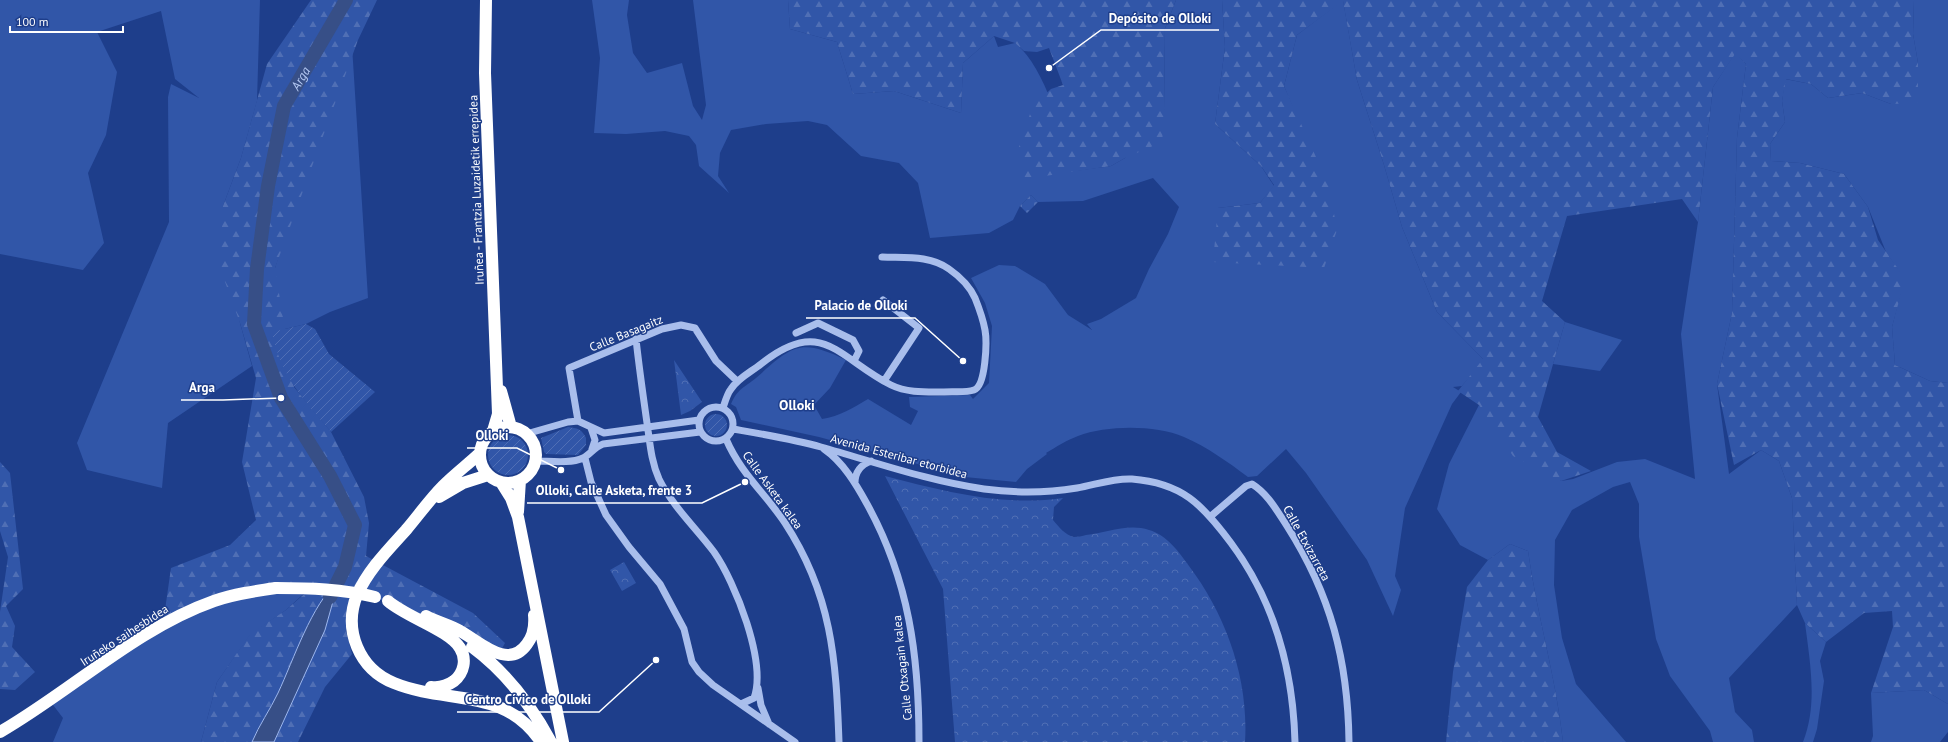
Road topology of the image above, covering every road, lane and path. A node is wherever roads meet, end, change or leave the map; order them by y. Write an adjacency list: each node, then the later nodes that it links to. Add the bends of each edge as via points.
1 (486, 0): 7 (highway, Iruñea - Frantzia Luzaidetik errepidea, via 486,81)
2 (882, 256): 9 (street, via 927,258 949,268 964,282 974,297 985,332 983,379 980,386 974,390 911,392)
3 (882, 300): 9 (street, via 919,328)
4 (796, 333): 6 (street, via 818,323 853,340 860,351)
5 (636, 339): 8 (street, Calle Basagaitz, via 681,325 695,328 716,361); 12 (street, Calle Basagaitz, via 569,368); 14 (street)
6 (854, 361): 8 (street, via 829,345 807,341 789,345); 9 (street)
7 (497, 379): 13 (highway); 17 (highway, via 498,414)
8 (737, 381): 10 (street, via 730,389)
9 (884, 381)
10 (723, 408): 11 (street, via 711,408); 16 (street, via 731,414)
11 (699, 420): 14 (street); 18 (street)
12 (578, 421): 15 (street); 19 (street)
13 (511, 427): 17 (highway); 19 (highway)
14 (647, 427): 15 (street, via 604,433); 20 (street)
15 (591, 428): 23 (street, via 595,440)
16 (733, 429): 21 (street); 22 (street, Avenida Esteribar etorbidea)
17 (493, 431): 24 (highway, via 483,441)
18 (700, 432): 20 (street); 21 (street, via 715,442)
19 (526, 434): 27 (highway, via 535,446)
20 (648, 438): 23 (street, via 603,444); 39 (street, via 650,455 659,479 687,521 714,552 731,582 747,619)
21 (726, 439): 47 (street, Calle Asketa kalea, via 738,465 772,505 792,535 817,586 828,620 833,649)
22 (821, 446): 26 (street, Avenida Esteribar etorbidea); 31 (street, Calle Otxagain kalea)
23 (592, 449): 25 (street)
24 (480, 454): 28 (highway, via 483,469); 32 (highway, via 442,487)
25 (585, 458): 27 (street); 40 (street, via 606,516 669,599 684,629 692,662 713,685)
26 (871, 461): 31 (street, via 864,463 860,468); 33 (street, Avenida Esteribar etorbidea, via 958,485 1002,491 1053,491 1116,479 1153,482 1194,500)
27 (535, 462): 29 (highway, via 532,469)
28 (488, 475): 30 (highway); 32 (highway, via 464,483)
29 (520, 480): 30 (highway, via 514,483); 34 (highway)
30 (501, 482): 34 (highway)
31 (855, 483): 48 (street, Calle Otxagain kalea, via 893,557 910,621 915,660)
32 (430, 503): 37 (highway, via 369,574 357,596)
33 (1211, 516): 49 (street, Avenida Esteribar etorbidea, via 1244,561 1273,616 1290,682); 50 (street, Calle Etxizarreta, via 1246,486 1252,484 1262,490 1298,545 1328,608 1344,668)
34 (518, 517): 35 (highway)
35 (531, 584): 38 (highway, via 535,624 531,639 524,649 514,654 499,654 484,648 460,631); 45 (highway)
36 (388, 601): 37 (highway, via 397,609 448,637 460,648 464,660 459,677 450,684 434,688 391,677 380,670 363,651); 38 (highway, Iruñeko saihesbidea); 42 (highway, Iruñeko saihesbidea, bridge, via 350,591 311,588 276,588 215,601 182,614 151,631 68,689)
37 (353, 615): 43 (highway, via 354,642 360,655 380,676 411,688 481,700 505,709 528,725)
38 (437, 622): 44 (highway, via 502,672 523,697)
39 (758, 688): 40 (street, via 754,698); 41 (street, via 761,705)
40 (741, 704): 41 (street)
41 (769, 724): 46 (street)
42 (0, 732)
43 (541, 742)
44 (551, 742)
45 (563, 742)
46 (796, 742)
47 (839, 742)
48 (919, 742)
49 (1295, 742)
50 (1349, 742)

